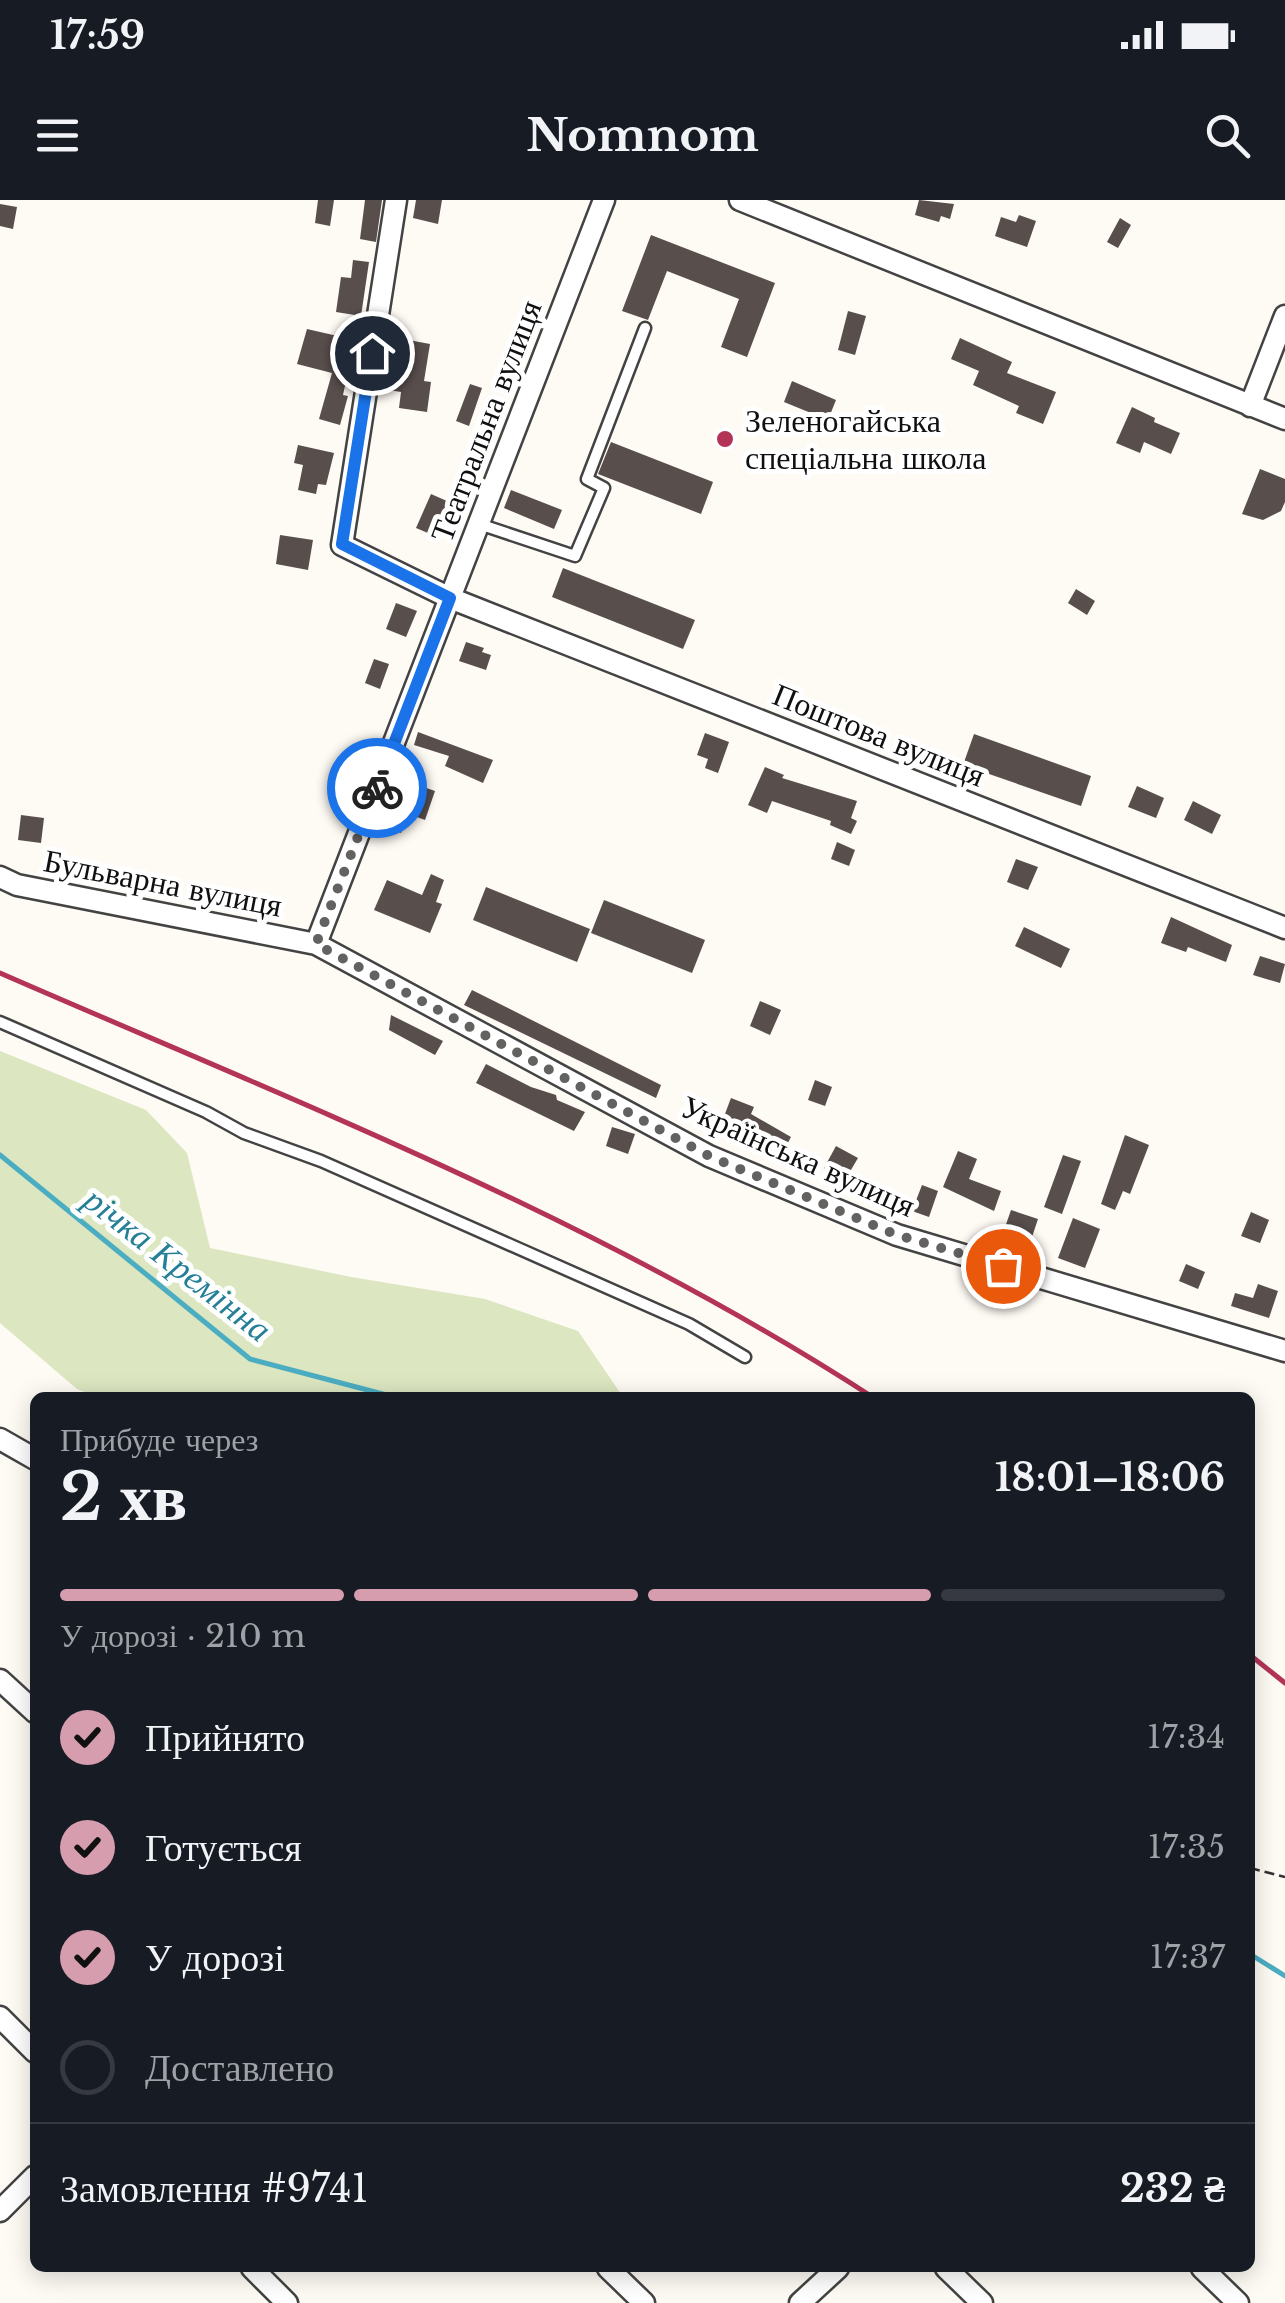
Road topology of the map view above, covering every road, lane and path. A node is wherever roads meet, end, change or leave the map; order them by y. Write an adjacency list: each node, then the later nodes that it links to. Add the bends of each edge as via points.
1 (396, 200): 9 (street, Поштова вулиця, via 342,544)
2 (604, 200): 8 (street, Театральна вулиця)
3 (740, 200): 6 (street)
4 (1285, 316): 6 (street)
5 (645, 328): 8 (lane, via 587,480 604,488 575,556)
6 (1250, 406): 7 (street)
7 (1285, 420)
8 (479, 524): 9 (street, Театральна вулиця)
9 (450, 598): 11 (street, Поштова вулиця); 12 (street, Театральна вулиця)
10 (0, 876): 12 (street, Бульварна вулиця, via 17,885)
11 (1285, 928)
12 (316, 944): 14 (street, Українська вулиця, via 709,1156 811,1199 897,1235)
13 (0, 1022): 15 (lane, via 689,1324)
14 (1285, 1351)
15 (745, 1357)
16 (0, 1439): 17 (street)
17 (30, 1456)
18 (0, 1680): 19 (street)
19 (30, 1707)
20 (1255, 1869): 21 (path)
21 (1285, 1877)
22 (0, 2017): 23 (street)
23 (30, 2047)
24 (30, 2181): 25 (street)
25 (0, 2211)
26 (256, 2272): 31 (street)
27 (612, 2272): 32 (street)
28 (834, 2272): 33 (street)
29 (950, 2272): 34 (street)
30 (1206, 2272): 35 (street)
31 (287, 2303)
32 (644, 2303)
33 (800, 2303)
34 (982, 2303)
35 (1238, 2303)

